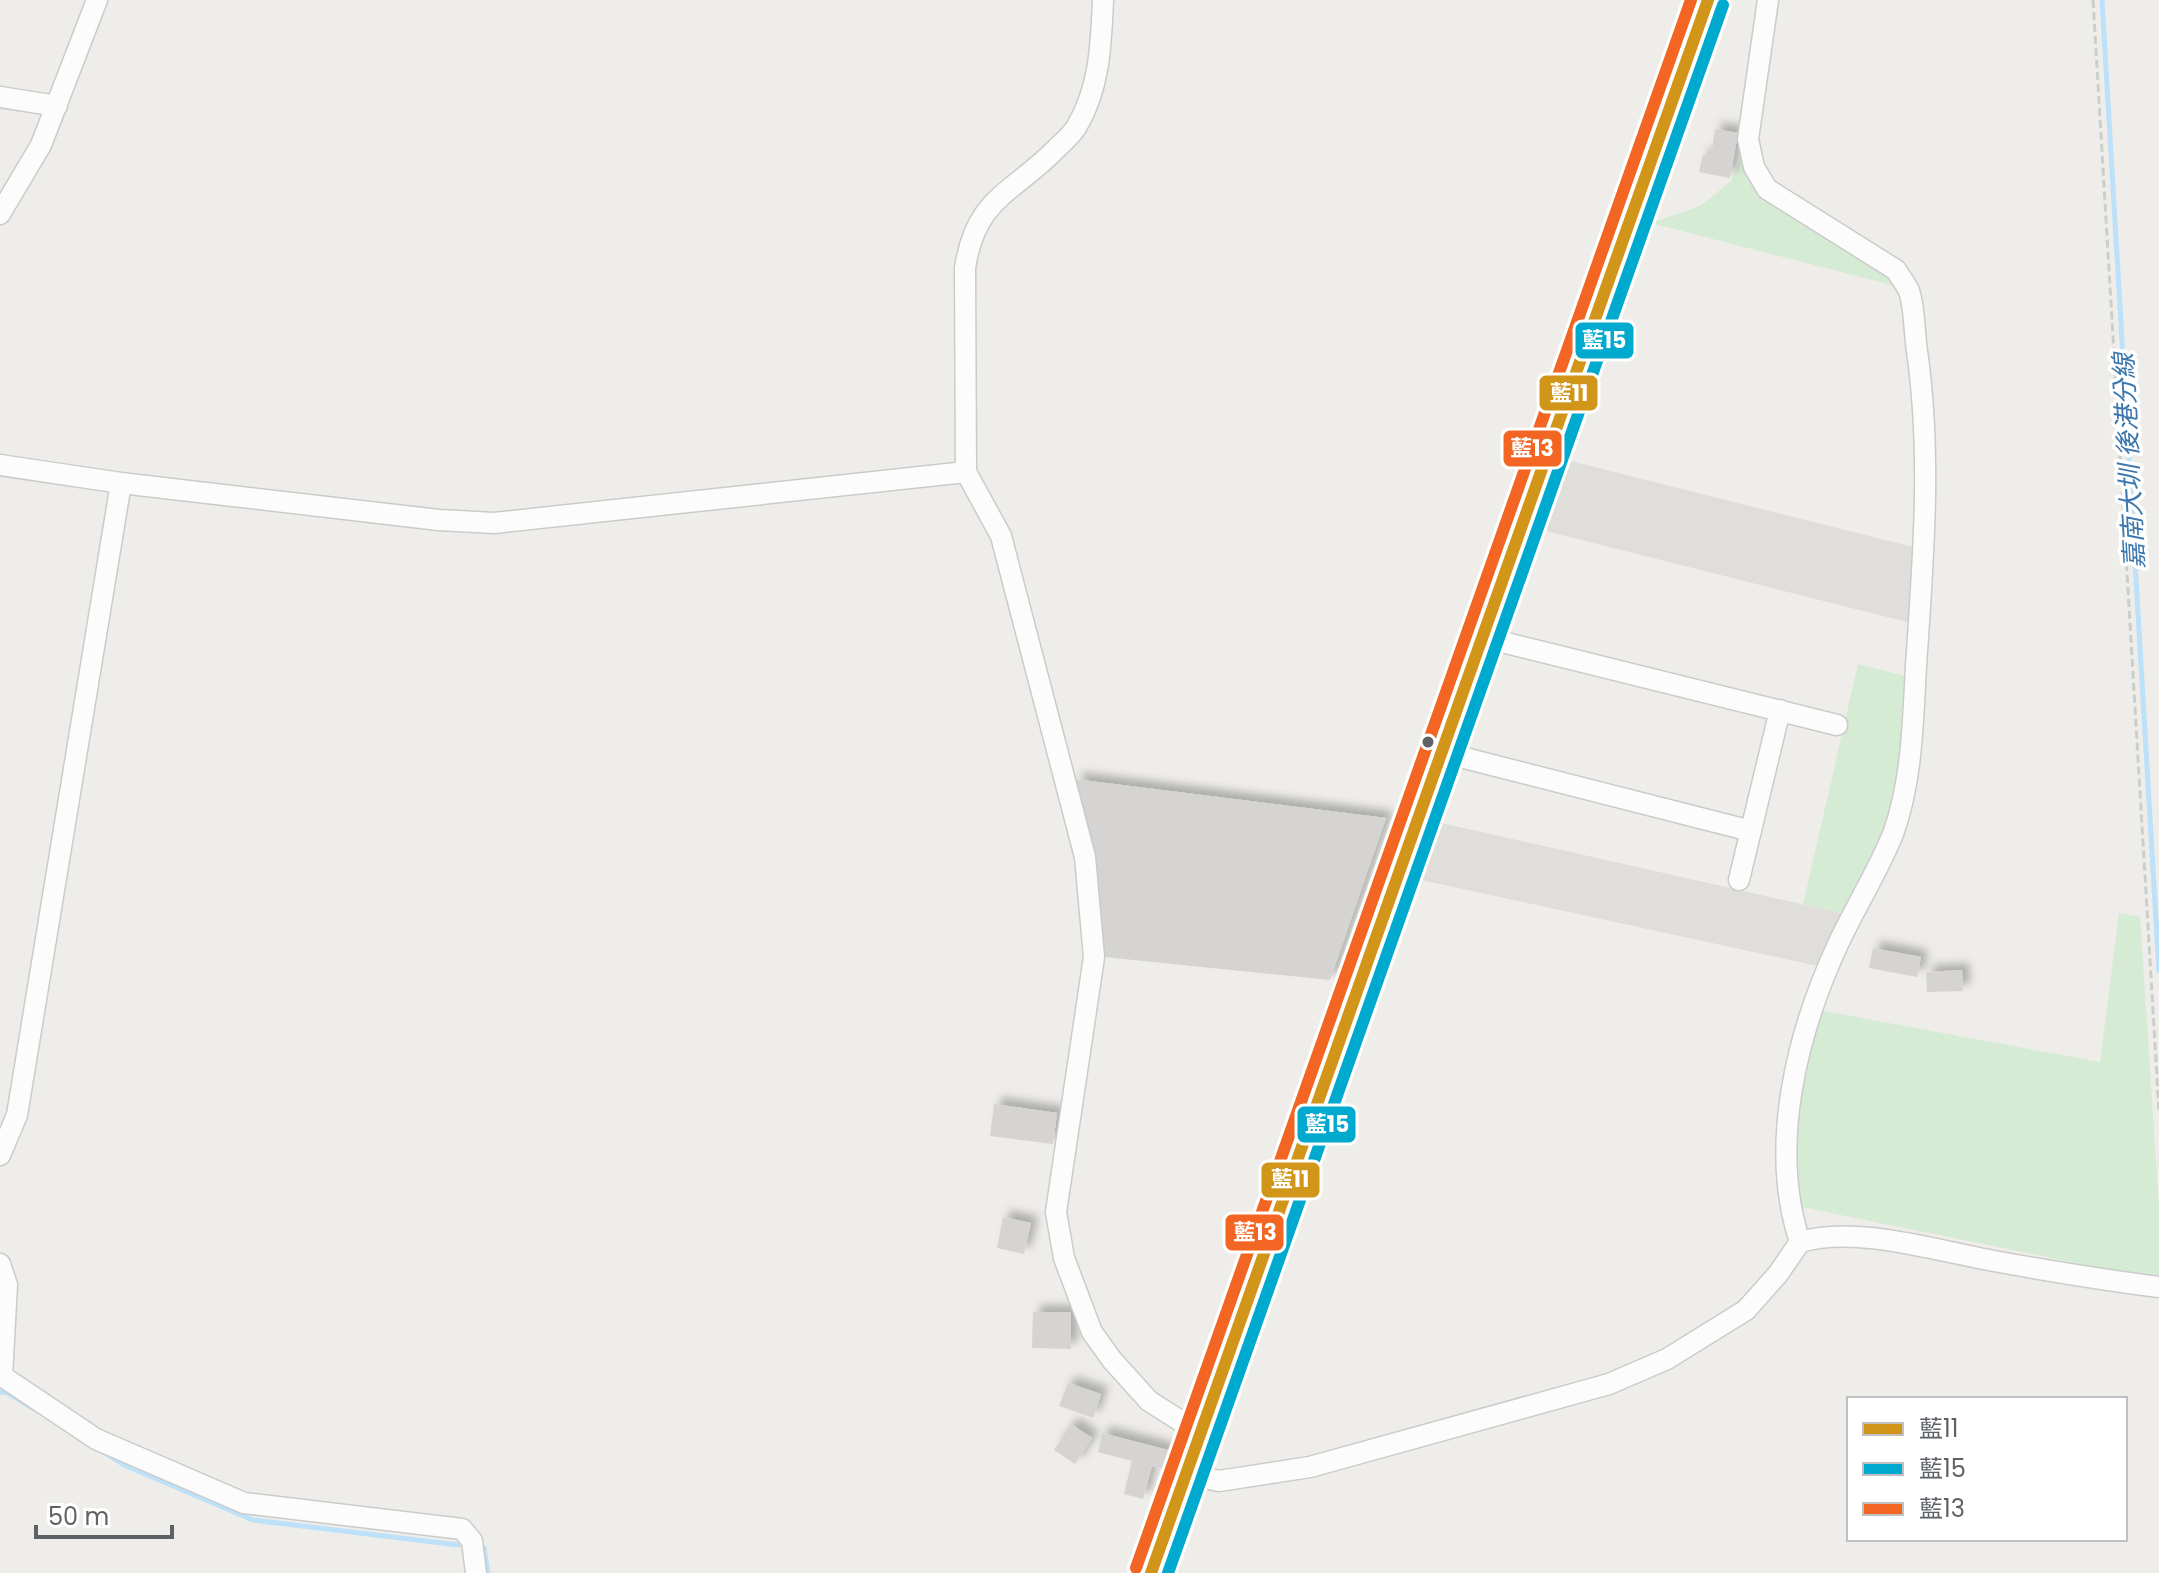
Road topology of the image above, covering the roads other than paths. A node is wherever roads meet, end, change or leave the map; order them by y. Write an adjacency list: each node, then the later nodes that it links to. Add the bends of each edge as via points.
1 (97, 0): 6 (street)
2 (1103, 0): 9 (street, via 1095,86 1076,129 990,206 970,240 965,268)
3 (1708, 0): 11 (street)
4 (1768, 0): 18 (street, via 1748,139 1754,167 1767,189 1896,270 1909,290 1925,407 1920,611 1907,772 1893,833 1816,997 1799,1059 1787,1148 1792,1217)
5 (0, 97): 6 (street)
6 (57, 106): 7 (street, via 41,145)
7 (0, 214)
8 (0, 465): 10 (street)
9 (966, 472): 10 (street, via 494,523); 21 (street, via 1001,536 1085,857 1094,957 1056,1212 1064,1258 1092,1332 1112,1360 1149,1401)
10 (121, 483): 17 (street, via 17,1115)
11 (1482, 637): 12 (street); 14 (street)
12 (1780, 710): 13 (street); 15 (street)
13 (1837, 725)
14 (1441, 752): 15 (street); 21 (street)
15 (1751, 831): 16 (street)
16 (1739, 880)
17 (0, 1155)
18 (1800, 1242): 20 (street, via 1819,1236 1866,1238); 22 (street, via 1746,1310 1667,1359 1609,1384 1310,1467 1219,1481)
19 (0, 1264): 23 (street, via 7,1285 2,1376 96,1439 244,1503 462,1529 472,1541)
20 (2159, 1287)
21 (1201, 1434): 22 (street)
22 (1187, 1474): 24 (street)
23 (476, 1573)
24 (1151, 1573)

